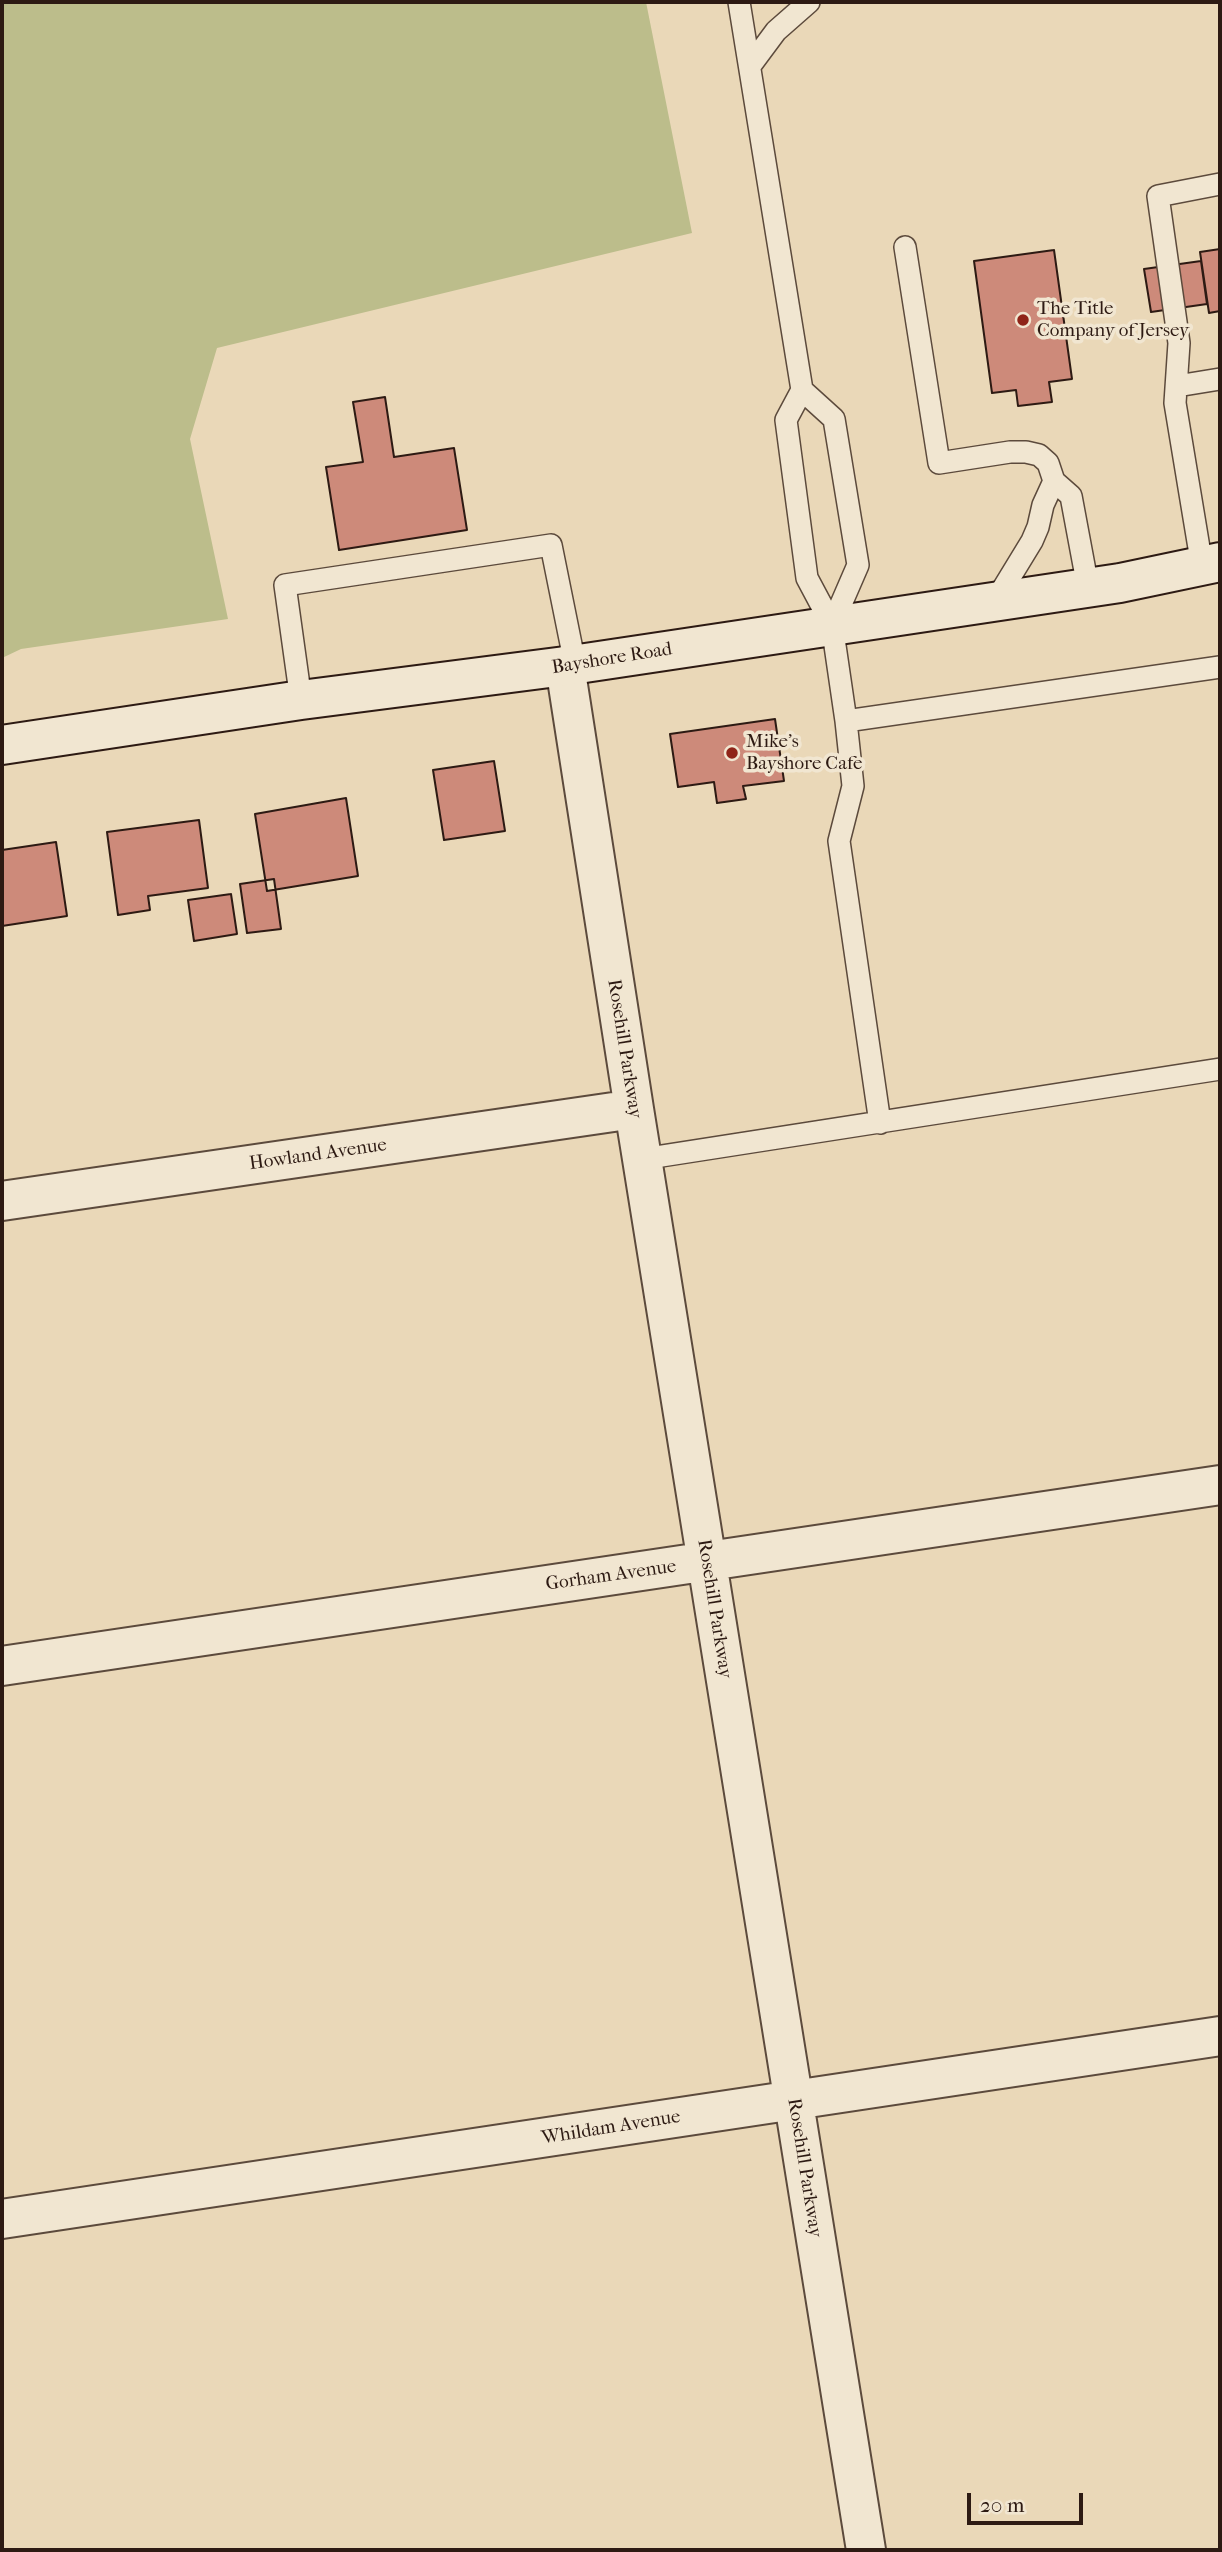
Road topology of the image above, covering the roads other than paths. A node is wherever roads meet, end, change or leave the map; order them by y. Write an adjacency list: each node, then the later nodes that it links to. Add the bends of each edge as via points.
1 (738, 2): 3 (lane)
2 (810, 2): 3 (lane, via 776,31)
3 (750, 66): 8 (lane)
4 (1220, 184): 7 (lane, via 1157,196 1180,343)
5 (905, 247): 9 (lane, via 939,463 1026,452 1048,463)
6 (1220, 379): 7 (lane)
7 (1177, 386): 10 (lane, via 1175,403)
8 (802, 390): 13 (lane, via 786,420 807,578); 13 (lane, via 834,419 858,565)
9 (1054, 481): 11 (lane, via 1071,496); 12 (lane, via 1032,541)
10 (1211, 564): 11 (street, Bayshore Road)
11 (1088, 587): 12 (street, Bayshore Road)
12 (996, 600): 13 (street, Bayshore Road)
13 (832, 625): 14 (street, Bayshore Road); 17 (lane)
14 (570, 665): 16 (street, Bayshore Road); 16 (lane, via 551,545 285,585); 20 (street, Rosehill Parkway)
15 (1220, 667): 17 (lane)
16 (301, 700): 18 (street, Bayshore Road)
17 (846, 721): 21 (lane, via 853,786 839,841)
18 (2, 745)
19 (1220, 1069): 21 (lane)
20 (634, 1108): 22 (street, Rosehill Parkway); 23 (street, Howland Avenue)
21 (880, 1123): 22 (lane)
22 (642, 1159): 25 (street, Rosehill Parkway)
23 (2, 1202)
24 (1220, 1485): 25 (street, Gorham Avenue)
25 (706, 1562): 26 (street, Gorham Avenue); 28 (street, Rosehill Parkway)
26 (2, 1666)
27 (1220, 2036): 28 (street, Whildam Avenue)
28 (793, 2100): 29 (street, Whildam Avenue); 30 (street, Rosehill Parkway)
29 (2, 2220)
30 (866, 2550)

